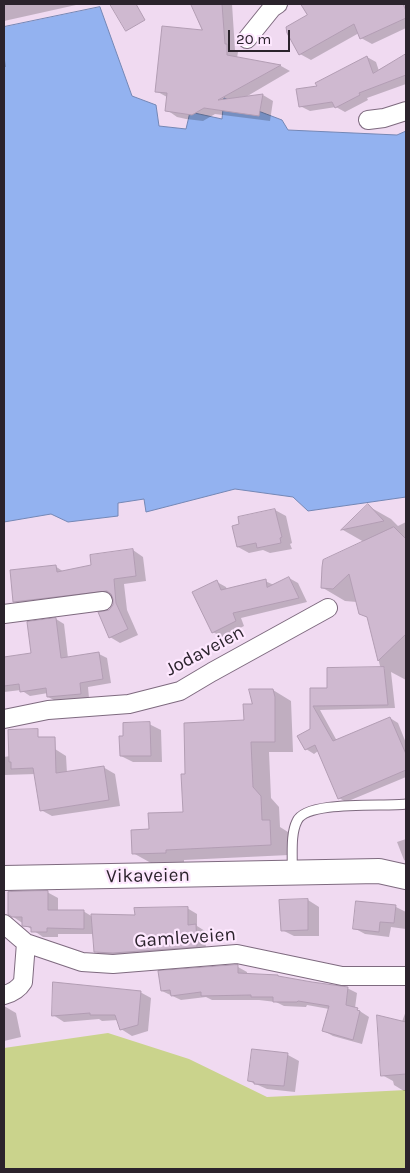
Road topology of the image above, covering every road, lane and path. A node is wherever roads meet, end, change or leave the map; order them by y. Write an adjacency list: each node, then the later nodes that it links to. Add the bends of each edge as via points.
1 (278, 4): 2 (street)
2 (247, 39)
3 (406, 111): 4 (street)
4 (368, 120)
5 (103, 601): 7 (street)
6 (328, 608): 8 (street, Jodaveien, via 180,690 130,704 48,710)
7 (4, 614)
8 (4, 719)
9 (406, 804): 10 (lane, via 337,806 307,812 298,818 294,827)
10 (292, 874): 11 (main road, Vikaveien, via 379,871); 12 (main road, Vikaveien)
11 (406, 877)
12 (4, 878)
13 (4, 924): 14 (street, Gamleveien)
14 (26, 943): 15 (street, Gamleveien, via 82,962 113,964 237,954 342,976); 16 (street, via 23,982 13,992)
15 (406, 976)
16 (4, 995)

